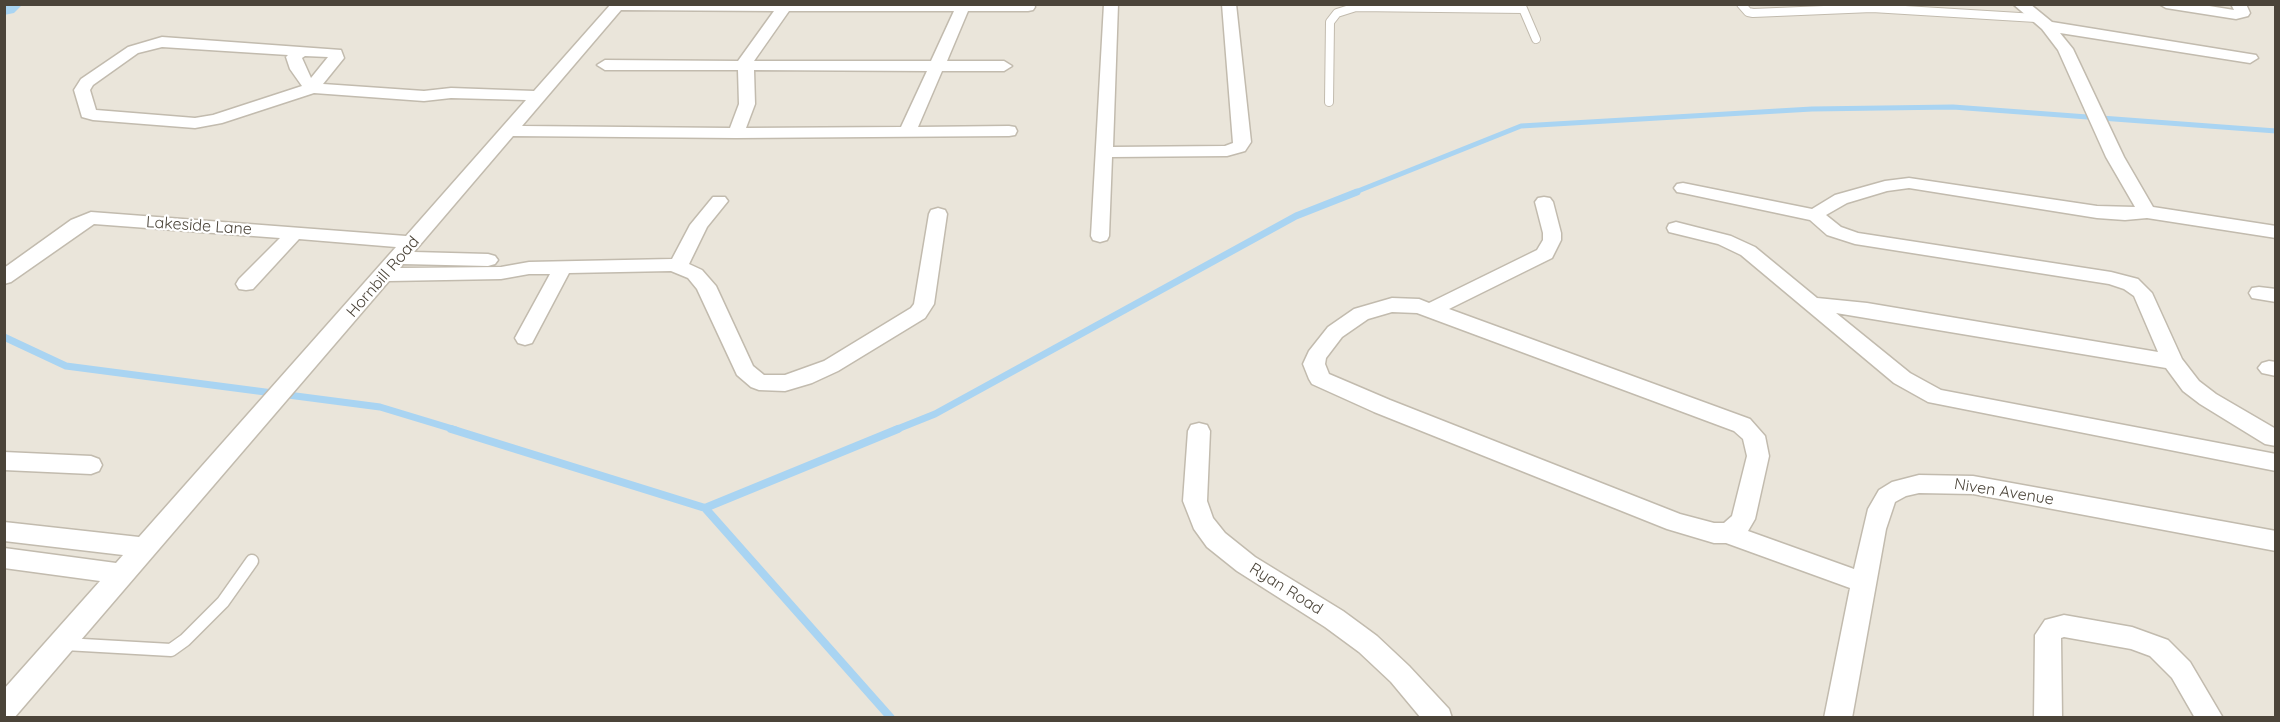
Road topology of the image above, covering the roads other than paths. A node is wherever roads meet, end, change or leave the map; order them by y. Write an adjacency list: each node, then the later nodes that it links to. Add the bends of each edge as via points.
1 (1111, 4): 27 (street)
2 (1229, 4): 27 (street, via 1242,142 1239,147 1227,151)
3 (1741, 4): 12 (lane, via 1753,14 1872,8)
4 (2020, 4): 12 (street)
5 (2166, 4): 6 (street, via 2236,15 2243,13)
6 (2238, 4)
7 (619, 5): 8 (street); 21 (street, Hornbill Road)
8 (785, 6): 10 (street); 18 (street, via 751,51)
9 (1028, 6): 10 (street)
10 (963, 7): 19 (street)
11 (1522, 7): 13 (lane); 22 (lane, via 1356,8 1337,14 1330,22)
12 (2041, 22): 15 (street); 31 (street, via 2065,49 2115,157)
13 (1536, 39)
14 (302, 50): 20 (street, via 294,59 303,81); 20 (street, via 333,51 337,56); 20 (street, via 152,43 132,50 87,82 82,90 88,113 93,115 195,123)
15 (2250, 58)
16 (605, 65): 18 (street)
17 (1004, 66): 19 (street)
18 (744, 67): 19 (street); 26 (street, via 747,104)
19 (936, 67): 25 (street)
20 (312, 87): 21 (street, via 424,96 439,102)
21 (535, 102): 23 (street, Hornbill Road)
22 (1329, 102)
23 (511, 131): 26 (street); 38 (street, Hornbill Road)
24 (1009, 131): 25 (street)
25 (908, 132): 26 (street)
26 (736, 134)
27 (1104, 152): 37 (street)
28 (1683, 188): 33 (street)
29 (719, 201): 39 (street, via 699,225)
30 (1544, 202): 46 (street, via 1552,233 1545,254)
31 (2147, 212): 33 (street, via 2105,213 1909,183 1841,200 1821,209); 35 (street)
32 (938, 214): 39 (street, via 924,304 918,313 831,366 794,381 766,383 744,370 706,286 695,274)
33 (1816, 216): 48 (street, via 1834,231 1855,238 2131,284 2142,293)
34 (1676, 228): 45 (street, via 1724,240 1748,251)
35 (2276, 232)
36 (294, 234): 38 (street, Lakeside Lane); 43 (street, Lakeside Lane, via 91,218); 44 (street)
37 (1100, 236)
38 (406, 250): 41 (street, Lakeside Lane, via 508,261); 42 (street, Hornbill Road)
39 (678, 266): 40 (street)
40 (563, 267): 41 (street); 47 (street)
41 (530, 268): 42 (street, via 501,273)
42 (384, 275): 58 (street, Hornbill Road)
43 (4, 278)
44 (246, 284)
45 (1814, 304): 48 (street); 52 (street, via 1902,378 1936,398)
46 (1433, 309): 55 (street, via 1742,425 1754,436 1758,456 1743,519); 55 (street, via 1403,304 1361,314 1335,332 1316,356 1320,379 1642,510 1694,528)
47 (525, 338)
48 (2173, 362): 50 (street, via 2191,386)
49 (1199, 431): 66 (street, Ryan Road, via 1195,501 1202,522 1216,540 1368,644)
50 (2275, 441)
51 (4, 461): 53 (street)
52 (2276, 463)
53 (91, 465)
54 (8, 531): 56 (street)
55 (1727, 533): 63 (street)
56 (52, 537): 58 (street); 60 (street)
57 (2276, 541): 63 (street, Niven Avenue, via 1973,485 1919,483 1900,488 1883,502)
58 (146, 549): 62 (street, Hornbill Road)
59 (4, 558): 60 (street)
60 (30, 561): 62 (street)
61 (252, 561): 64 (lane, via 223,602 171,650)
62 (123, 574): 64 (street, Hornbill Road)
63 (1864, 583): 67 (street, Niven Avenue)
64 (62, 644): 65 (street, Hornbill Road)
65 (4, 709)
66 (1439, 717)
67 (1838, 717)
68 (2048, 717): 69 (street, via 2048,635 2054,628 2064,626 2132,638 2159,648 2181,670)
69 (2210, 717)

